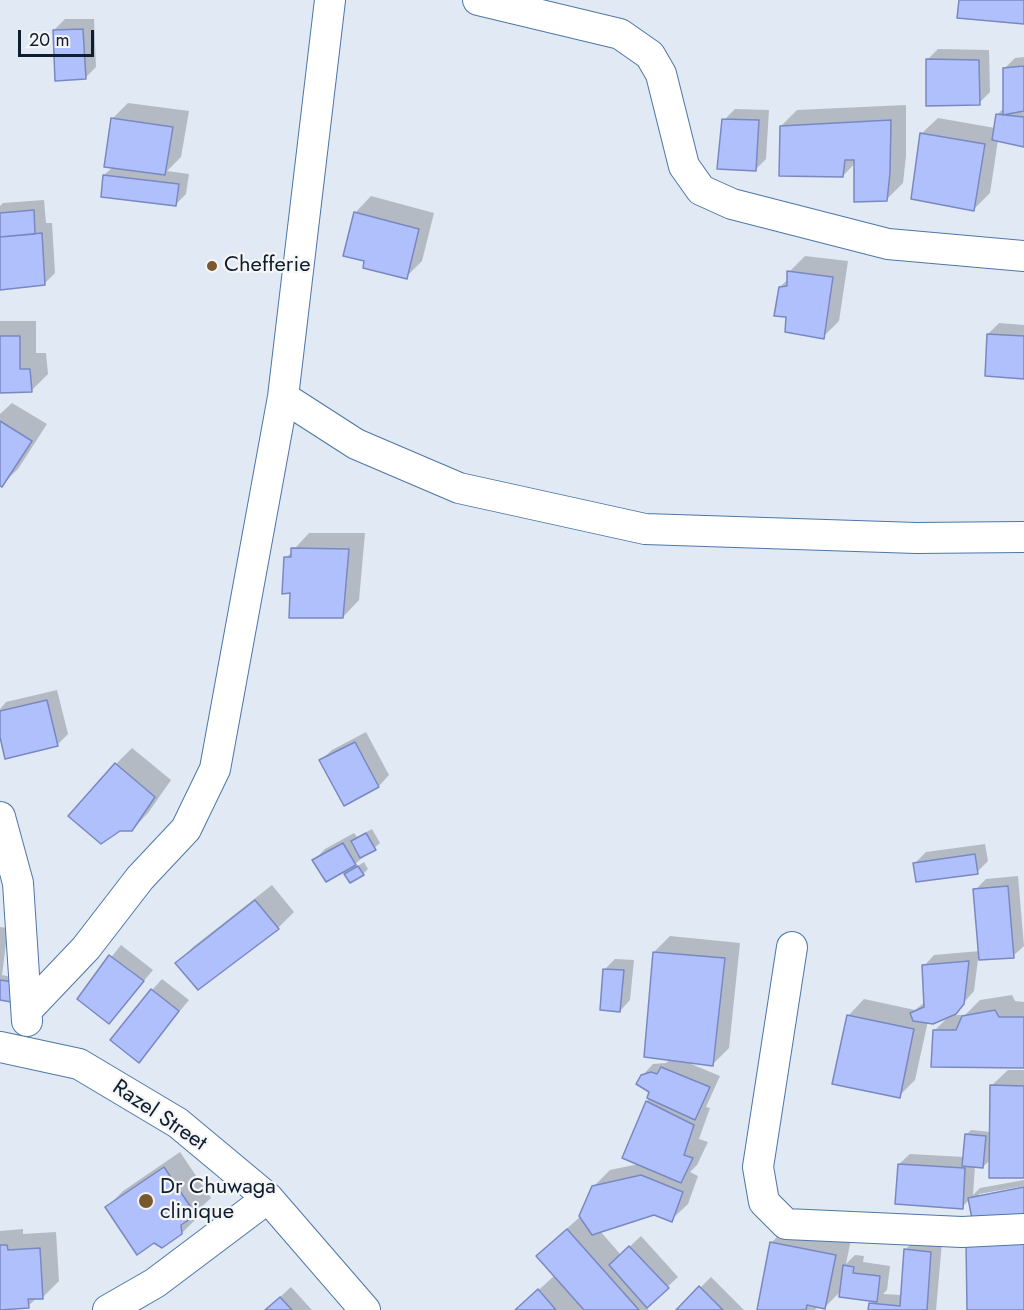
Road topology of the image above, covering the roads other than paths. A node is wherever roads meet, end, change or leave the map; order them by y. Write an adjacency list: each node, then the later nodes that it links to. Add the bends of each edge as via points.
1 (330, 0): 4 (street)
2 (478, 0): 3 (street, via 620,34 650,55 661,74 684,166 701,190 732,204 888,244)
3 (1024, 256)
4 (283, 397): 5 (street, via 356,444 459,488 645,529 916,538); 8 (street, via 215,769 186,829 140,878 86,948)
5 (1024, 537)
6 (0, 817): 8 (street, via 18,883)
7 (792, 947): 11 (street, via 758,1167 764,1202 786,1224 962,1232)
8 (28, 1009): 9 (street)
9 (12, 1049): 10 (street, Razel Street, via 79,1064 178,1123)
10 (268, 1198): 12 (street, via 155,1282); 13 (street, Razel Street)
11 (1024, 1229)
12 (110, 1310)
13 (365, 1310)

